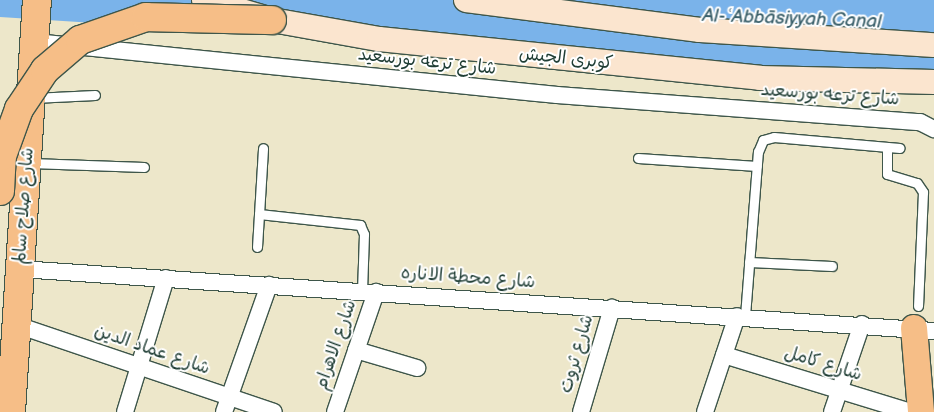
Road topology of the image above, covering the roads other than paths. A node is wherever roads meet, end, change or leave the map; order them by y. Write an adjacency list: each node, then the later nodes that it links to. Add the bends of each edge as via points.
1 (37, 0): 5 (highway, شارع صلاح سالم)
2 (204, 0): 4 (main road, كوبرى الجيش, bridge)
3 (466, 0): 6 (main road, via 700,30)
4 (272, 20): 7 (main road, كوبرى الجيش, via 378,39 703,73); 18 (highway, bridge, via 146,17 80,40 45,70 19,108 2,156)
5 (35, 42): 9 (highway, شارع صلاح سالم); 10 (street, شارع ترعه بورسعيد, via 557,95 920,122)
6 (934, 45)
7 (934, 82)
8 (95, 95): 9 (lane)
9 (31, 98): 15 (highway, شارع صلاح سالم)
10 (934, 129)
11 (887, 147): 13 (lane); 16 (lane, via 768,137 759,146); 29 (lane, via 887,174 917,183 923,192)
12 (263, 148): 19 (lane)
13 (900, 148)
14 (638, 158): 16 (lane)
15 (27, 163): 17 (lane); 23 (highway, شارع صلاح سالم)
16 (757, 166): 21 (lane)
17 (144, 167)
18 (0, 191)
19 (260, 214): 20 (lane); 26 (lane, via 360,225 364,234)
20 (258, 247)
21 (749, 262): 22 (lane); 28 (lane)
22 (832, 266)
23 (20, 269): 24 (street, شارع محطة الاناره); 31 (highway, شارع صلاح سالم)
24 (166, 278): 25 (street, شارع محطة الاناره); 34 (street)
25 (269, 284): 26 (street, شارع محطة الاناره); 38 (street)
26 (369, 292): 27 (street, شارع محطة الاناره); 32 (street, شارع الاهرام)
27 (612, 308): 28 (street, شارع محطة الاناره); 39 (street, شارع ثروت)
28 (741, 316): 30 (street, شارع محطة الاناره); 33 (street)
29 (922, 322): 30 (street, شارع محطة الاناره); 36 (main road)
30 (862, 324): 37 (street)
31 (16, 325): 34 (street, شارع عماد الدين); 40 (highway, شارع صلاح سالم)
32 (356, 350): 35 (street); 43 (street, شارع الاهرام)
33 (724, 355): 37 (street, شارع كامل); 44 (street)
34 (139, 366): 38 (street, شارع عماد الدين); 41 (street)
35 (417, 368)
36 (926, 378): 47 (main road)
37 (840, 391): 45 (street); 46 (street, شارع كامل)
38 (227, 405): 42 (street, شارع عماد الدين)
39 (585, 411)
40 (11, 412)
41 (125, 412)
42 (274, 412)
43 (335, 412)
44 (705, 412)
45 (832, 412)
46 (910, 412)
47 (921, 412)

